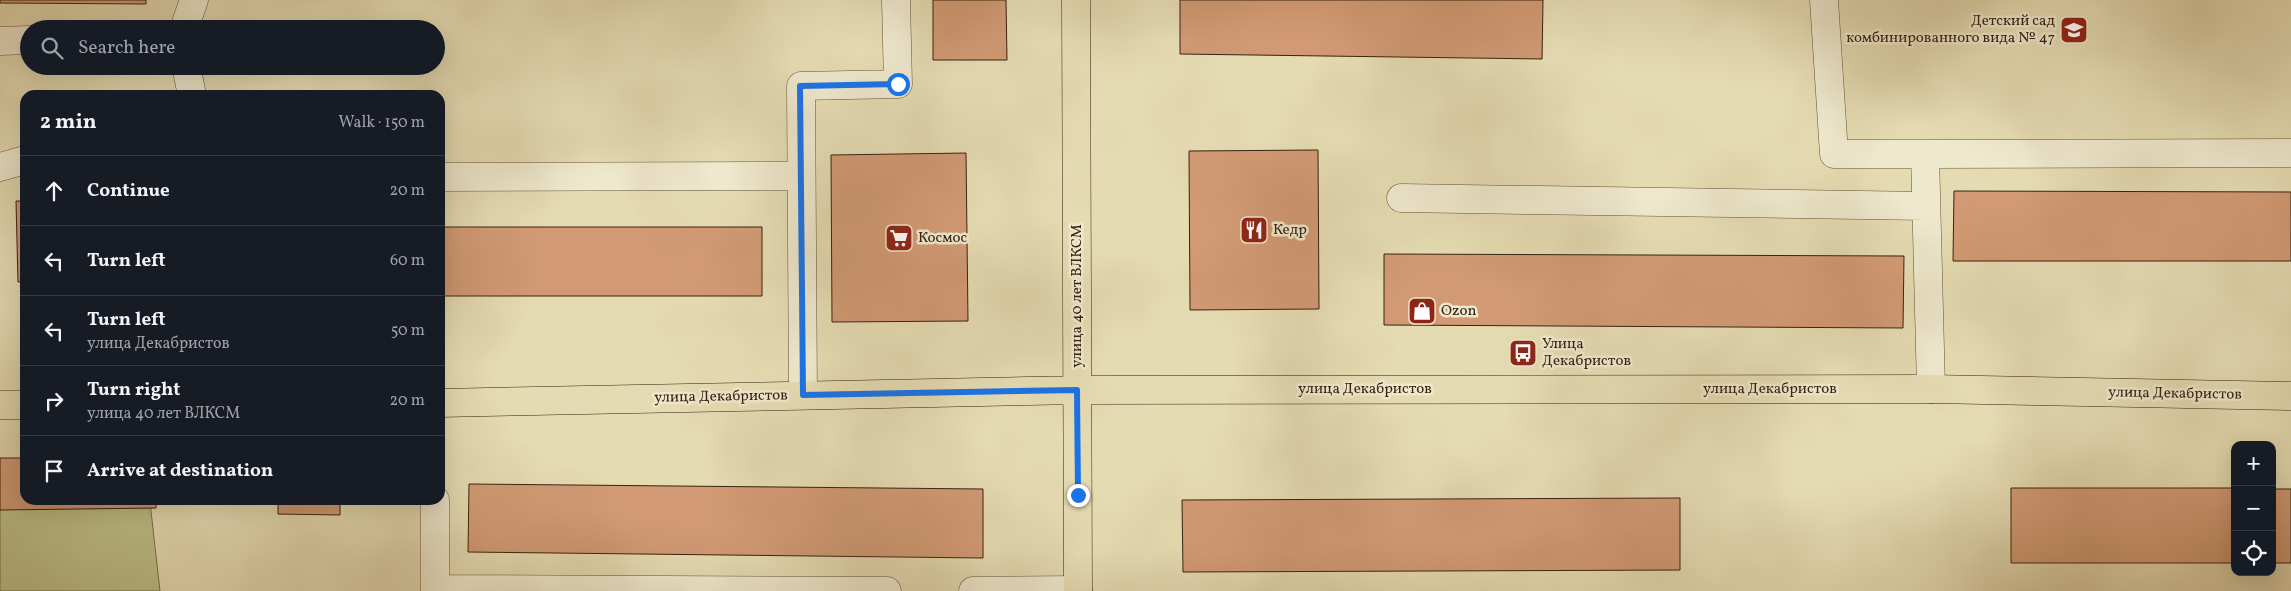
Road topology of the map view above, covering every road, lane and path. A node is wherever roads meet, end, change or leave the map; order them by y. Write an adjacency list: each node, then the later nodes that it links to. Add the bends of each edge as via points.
1 (194, 0): 5 (street)
2 (896, 0): 14 (street, via 898,84 800,86)
3 (1076, 0): 19 (main road, улица 40 лет ВЛКСМ)
4 (1824, 0): 11 (street, via 1834,154)
5 (187, 20)
6 (20, 40): 7 (street)
7 (0, 41)
8 (188, 75): 9 (street)
9 (191, 90)
10 (2291, 153): 11 (street)
11 (1925, 154): 17 (street)
12 (20, 161): 13 (street)
13 (0, 167)
14 (801, 176): 15 (street); 20 (street)
15 (445, 177)
16 (1401, 198): 17 (street)
17 (1926, 206): 18 (street)
18 (1931, 388): 19 (main road, улица Декабристов); 21 (main road, улица Декабристов)
19 (1077, 390): 20 (main road, улица Декабристов); 27 (main road, улица 40 лет ВЛКСМ)
20 (803, 395): 22 (main road, улица Декабристов)
21 (2291, 396)
22 (445, 403)
23 (0, 405): 24 (main road)
24 (20, 405)
25 (435, 505): 26 (street)
26 (435, 590): 28 (street)
27 (1078, 590): 29 (street)
28 (887, 591)
29 (973, 591)

